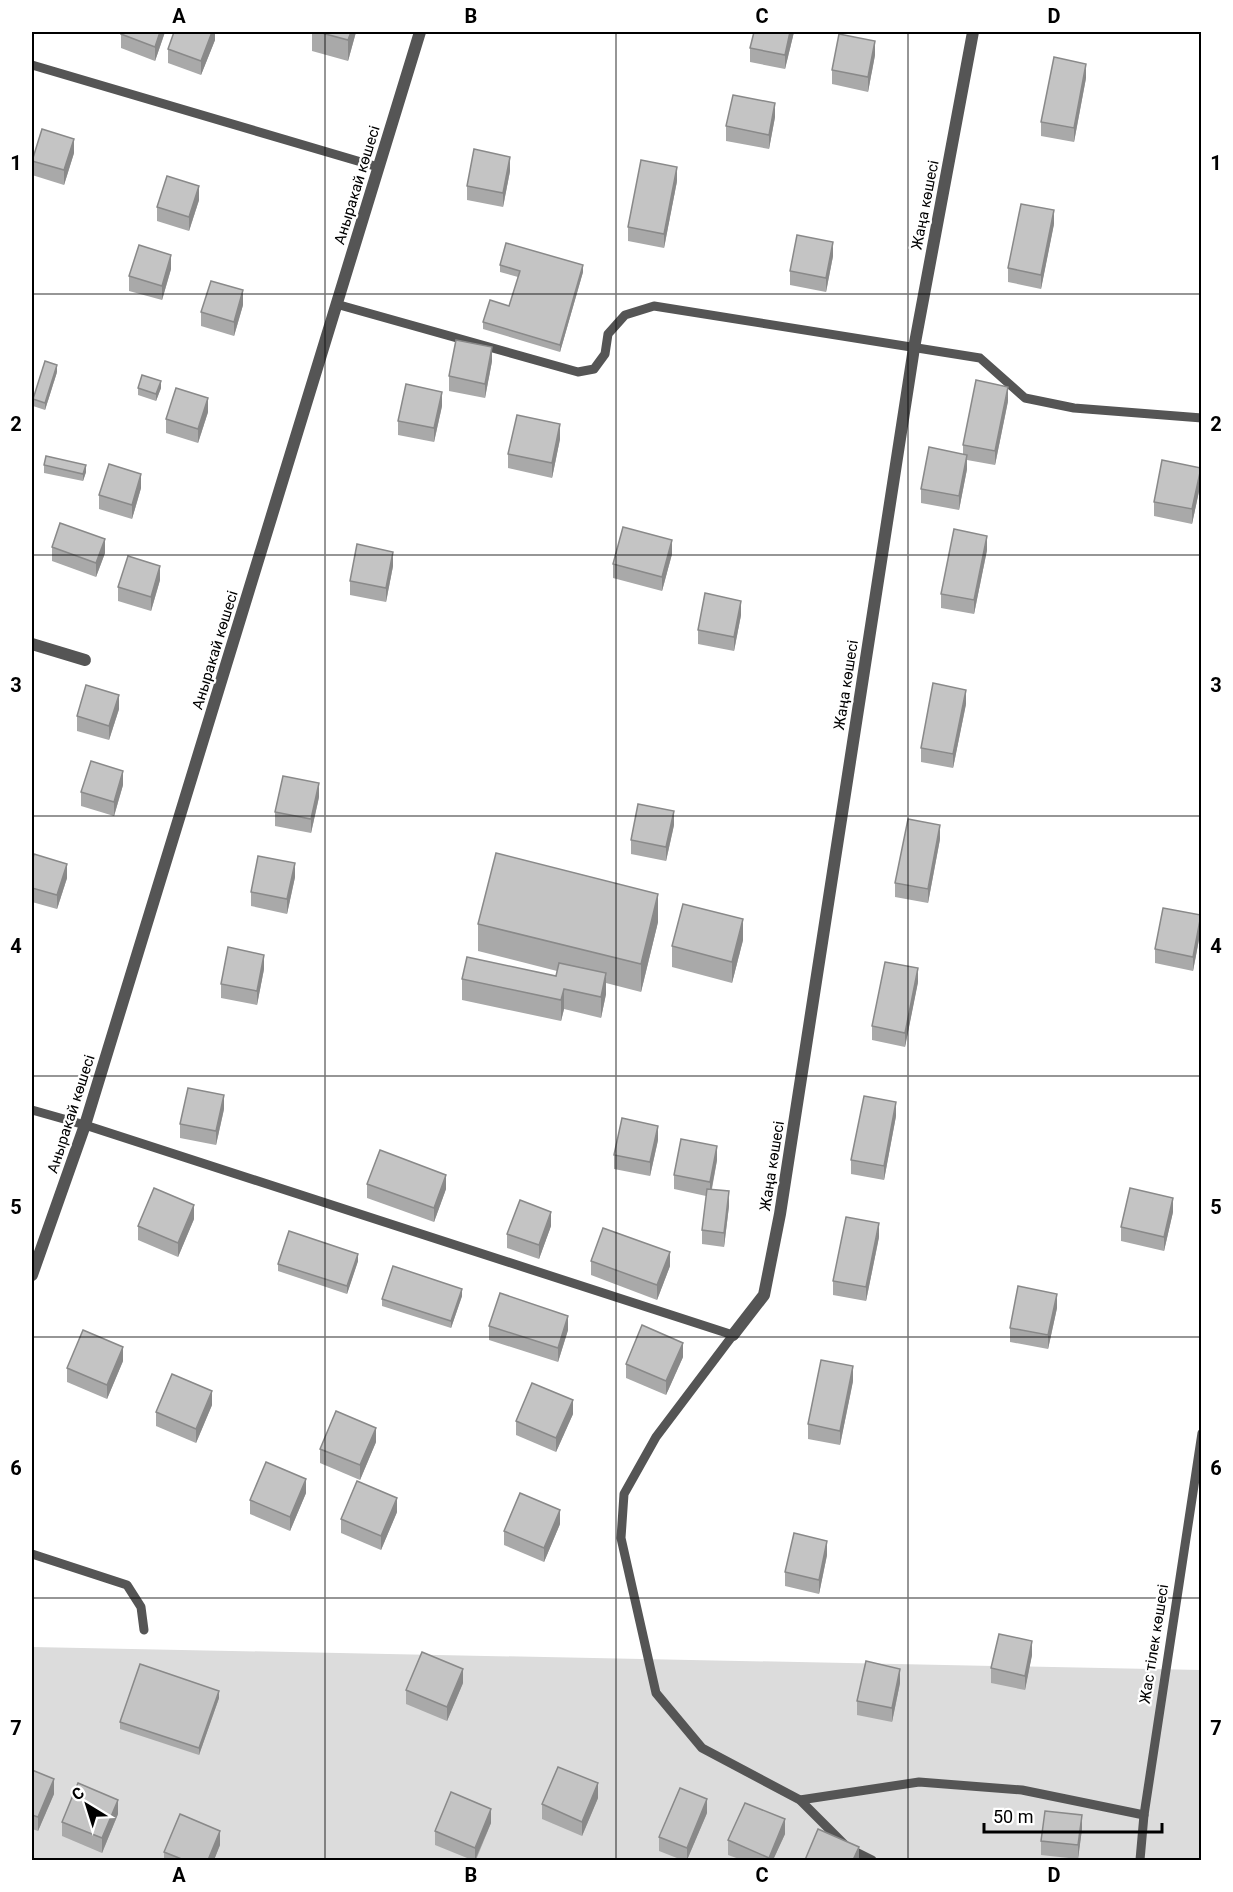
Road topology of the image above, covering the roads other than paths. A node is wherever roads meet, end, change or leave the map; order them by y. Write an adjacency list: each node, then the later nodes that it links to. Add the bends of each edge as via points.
1 (420, 32): 4 (street, Аныракай көшесі)
2 (973, 32): 6 (street, Жаңа көшесі)
3 (32, 65): 4 (lane)
4 (378, 166): 5 (street, Аныракай көшесі)
5 (336, 304): 6 (lane, via 578,372 594,369 605,354 608,334 625,315 654,306); 11 (street, Аныракай көшесі)
6 (914, 348): 7 (lane, via 980,358 1025,398 1074,408); 13 (street, Жаңа көшесі, via 780,1214 764,1295)
7 (1202, 418)
8 (32, 644): 9 (street)
9 (85, 660)
10 (32, 1110): 11 (lane)
11 (85, 1125): 12 (street, Аныракай көшесі); 13 (lane)
12 (32, 1275)
13 (733, 1335): 17 (lane, via 656,1437 624,1494 621,1538 656,1693 702,1748)
14 (1202, 1433): 18 (lane, Жас тілек көшесі)
15 (32, 1554): 16 (lane, via 128,1585 141,1607)
16 (144, 1630)
17 (800, 1800): 18 (lane, via 919,1782 1022,1790); 19 (lane, via 848,1848)
18 (1144, 1815): 20 (lane, Жас тілек көшесі)
19 (872, 1860)
20 (1140, 1860)

